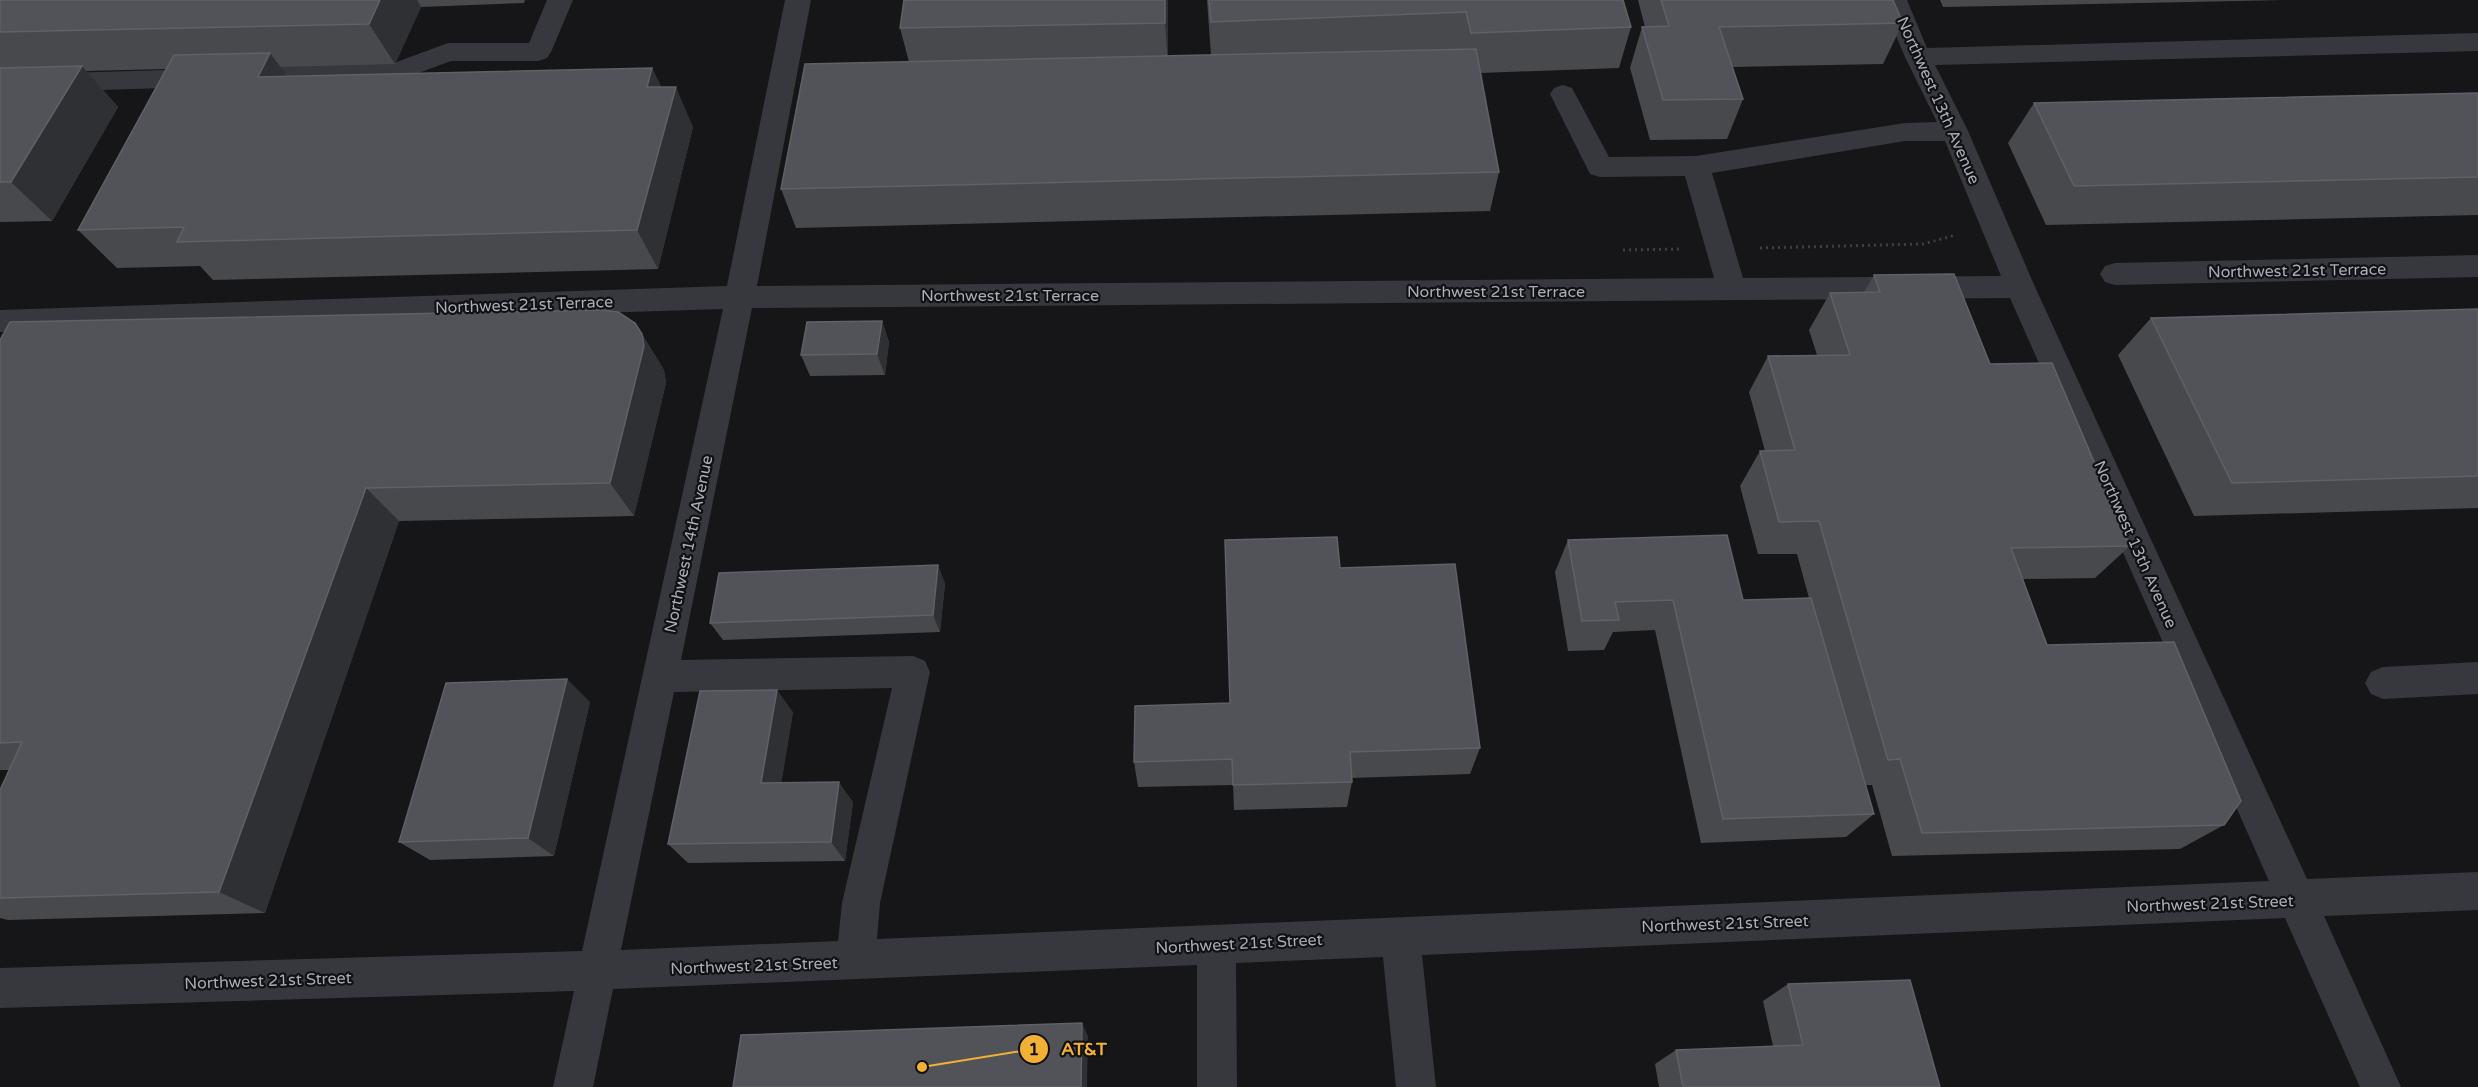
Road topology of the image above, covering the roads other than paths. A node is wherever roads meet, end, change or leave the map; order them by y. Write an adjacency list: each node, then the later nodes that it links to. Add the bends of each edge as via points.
1 (560, 0): 6 (street, via 538,52 448,52 398,72)
2 (798, 0): 14 (street, Northwest 14th Avenue, via 795,91)
3 (1894, 0): 5 (street, Northwest 13th Avenue)
4 (2478, 42): 5 (street)
5 (1918, 57): 8 (street, Northwest 13th Avenue)
6 (0, 84)
7 (1563, 94): 9 (street, via 1600,167)
8 (1955, 131): 9 (street, via 1905,132); 12 (street, Northwest 13th Avenue)
9 (1696, 166): 13 (street)
10 (2478, 266): 11 (street, Northwest 21st Terrace)
11 (2115, 274)
12 (2020, 287): 13 (street, Northwest 21st Terrace); 20 (street, Northwest 13th Avenue)
13 (1732, 289): 14 (street, Northwest 21st Terrace)
14 (740, 297): 15 (street, Northwest 21st Terrace); 16 (street, Northwest 14th Avenue)
15 (0, 321)
16 (660, 676): 23 (street, via 913,672 861,903); 24 (street, Northwest 14th Avenue)
17 (2478, 678): 18 (street)
18 (2383, 683)
19 (2478, 891): 20 (street, Northwest 21st Street)
20 (2295, 899): 21 (street, Northwest 21st Street); 29 (street, Northwest 13th Avenue)
21 (1400, 936): 22 (street, Northwest 21st Street); 28 (street)
22 (1216, 945): 23 (street, Northwest 21st Street); 27 (street)
23 (855, 961): 24 (street, Northwest 21st Street)
24 (598, 970): 25 (street, Northwest 21st Street); 26 (street, Northwest 14th Avenue)
25 (0, 988)
26 (573, 1087)
27 (1217, 1087)
28 (1416, 1087)
29 (2381, 1087)

